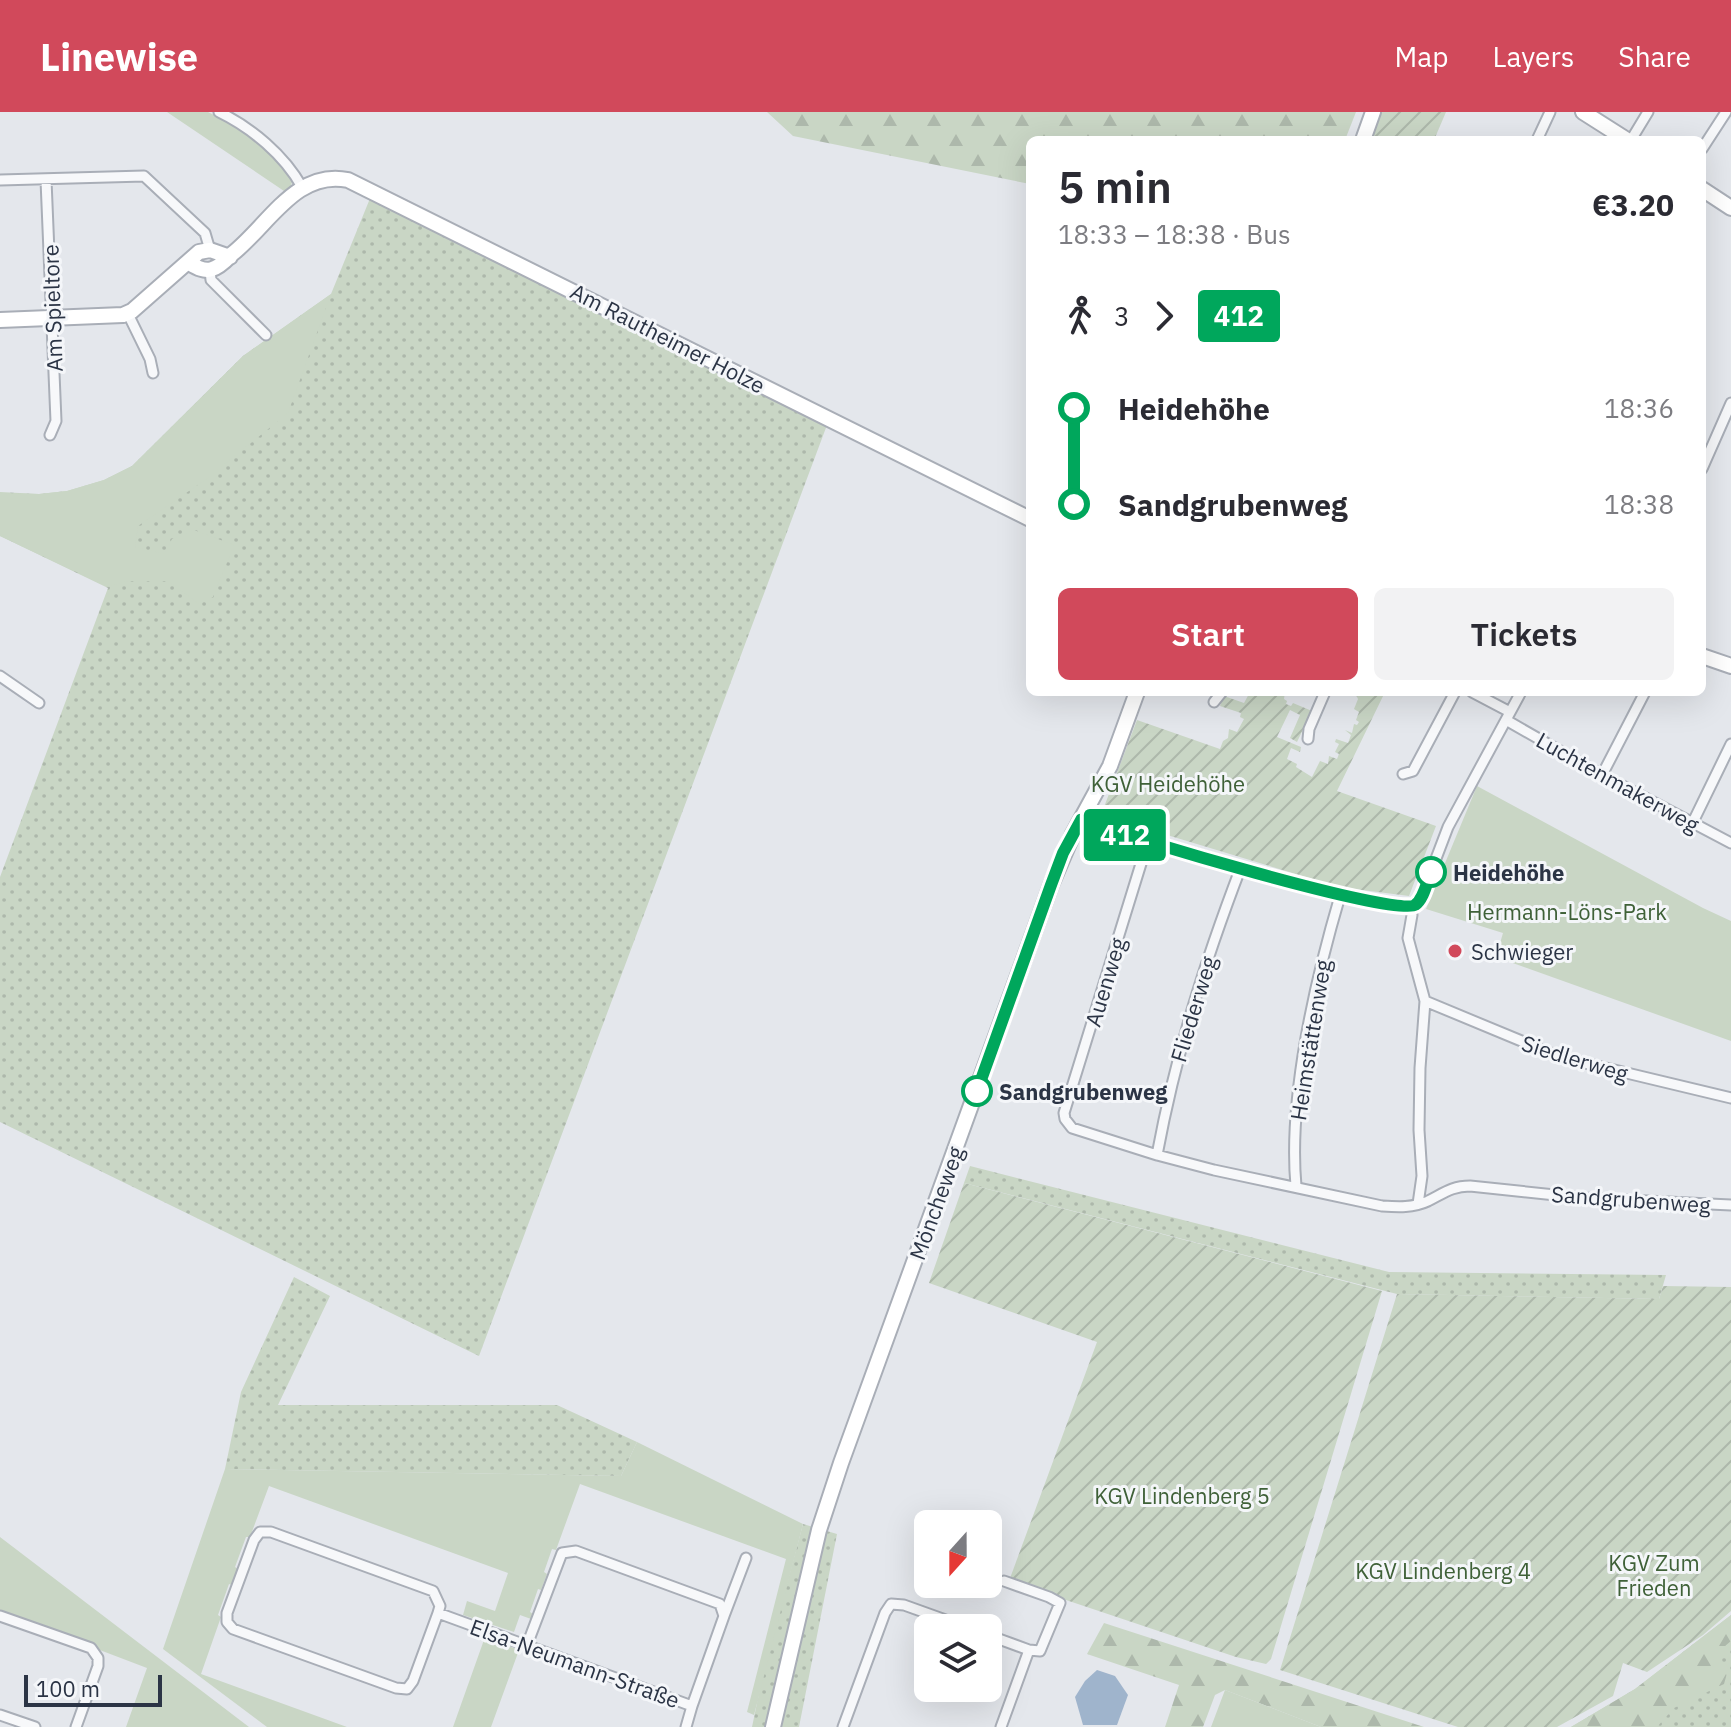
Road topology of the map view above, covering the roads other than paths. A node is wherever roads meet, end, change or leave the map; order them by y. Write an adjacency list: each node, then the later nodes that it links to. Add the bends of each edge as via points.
1 (219, 112): 14 (street, via 244,125 293,171)
2 (1373, 112): 7 (street)
3 (1550, 112): 8 (street)
4 (1583, 112): 9 (street)
5 (1648, 112): 10 (street)
6 (1726, 112): 11 (street)
7 (1364, 136)
8 (1539, 136)
9 (1622, 136)
10 (1632, 136)
11 (1706, 143)
12 (0, 180): 13 (street)
13 (46, 180): 17 (street, via 144,176 205,233); 22 (street, Am Spieltore)
14 (302, 187): 18 (street); 29 (street, Am Rautheimer Holze, via 326,178 361,185)
15 (1706, 192): 16 (street)
16 (1731, 208)
17 (210, 250): 18 (street); 19 (street, via 199,252)
18 (230, 257): 20 (street)
19 (189, 263): 20 (street); 21 (street)
20 (210, 270): 24 (street, via 211,280)
21 (128, 314): 22 (street); 25 (street)
22 (52, 318): 23 (street); 27 (street, Am Spieltore, via 56,421)
23 (0, 320)
24 (266, 335)
25 (153, 373)
26 (1731, 403): 28 (street)
27 (50, 435)
28 (1706, 460)
29 (1026, 517)
30 (1706, 657): 31 (street)
31 (1731, 666)
32 (0, 676): 41 (street)
33 (1136, 696): 47 (street, Möncheweg, via 1110,766)
34 (1219, 696): 40 (street)
35 (1324, 696): 43 (street)
36 (1453, 696): 45 (street, via 1413,771)
37 (1478, 696): 42 (street, Luchtenmakerweg)
38 (1519, 696): 42 (street)
39 (1643, 696): 46 (street)
40 (1214, 702)
41 (39, 703)
42 (1508, 716): 46 (street, Luchtenmakerweg); 53 (street, via 1448,827 1421,898)
43 (1308, 739)
44 (1731, 744): 48 (street)
45 (1403, 774)
46 (1602, 775): 48 (street, Luchtenmakerweg)
47 (1081, 820): 49 (street); 75 (street, Möncheweg, via 1051,885 841,1463 819,1530)
48 (1692, 824): 50 (street, Luchtenmakerweg)
49 (1148, 841): 51 (street); 56 (street, Auenweg, via 1064,1113)
50 (1731, 843)
51 (1241, 867): 52 (street); 57 (street, Fliederweg, via 1194,996)
52 (1340, 896): 53 (street); 58 (street, Heimstättenweg, via 1309,1025 1295,1140)
53 (1410, 907): 54 (street, via 1408,938)
54 (1425, 1001): 55 (street, Siedlerweg, via 1574,1062); 59 (street)
55 (1731, 1098)
56 (1068, 1123): 57 (street, Sandgrubenweg)
57 (1157, 1155): 58 (street, Sandgrubenweg)
58 (1296, 1186): 59 (street, Sandgrubenweg, via 1382,1206)
59 (1418, 1204): 60 (street, Sandgrubenweg, via 1455,1186 1470,1186)
60 (1731, 1205)
61 (746, 1558): 66 (street)
62 (1004, 1581): 69 (street, via 1060,1603 1040,1651)
63 (438, 1613): 63 (street, via 407,1689 233,1629 227,1622 260,1532 433,1591); 68 (street, Elsa-Neumann-Straße)
64 (929, 1614): 76 (street, via 891,1604)
65 (0, 1616): 73 (street, via 91,1648 98,1658)
66 (724, 1616): 68 (street, via 720,1604 576,1551 562,1553); 70 (street)
67 (1002, 1640): 69 (street)
68 (527, 1645): 70 (street, Elsa-Neumann-Straße)
69 (1029, 1650): 77 (street)
70 (692, 1706): 74 (street, Elsa-Neumann-Straße)
71 (0, 1715): 72 (street)
72 (35, 1727)
73 (76, 1727)
74 (686, 1727)
75 (773, 1727)
76 (843, 1727)
77 (1001, 1727)

